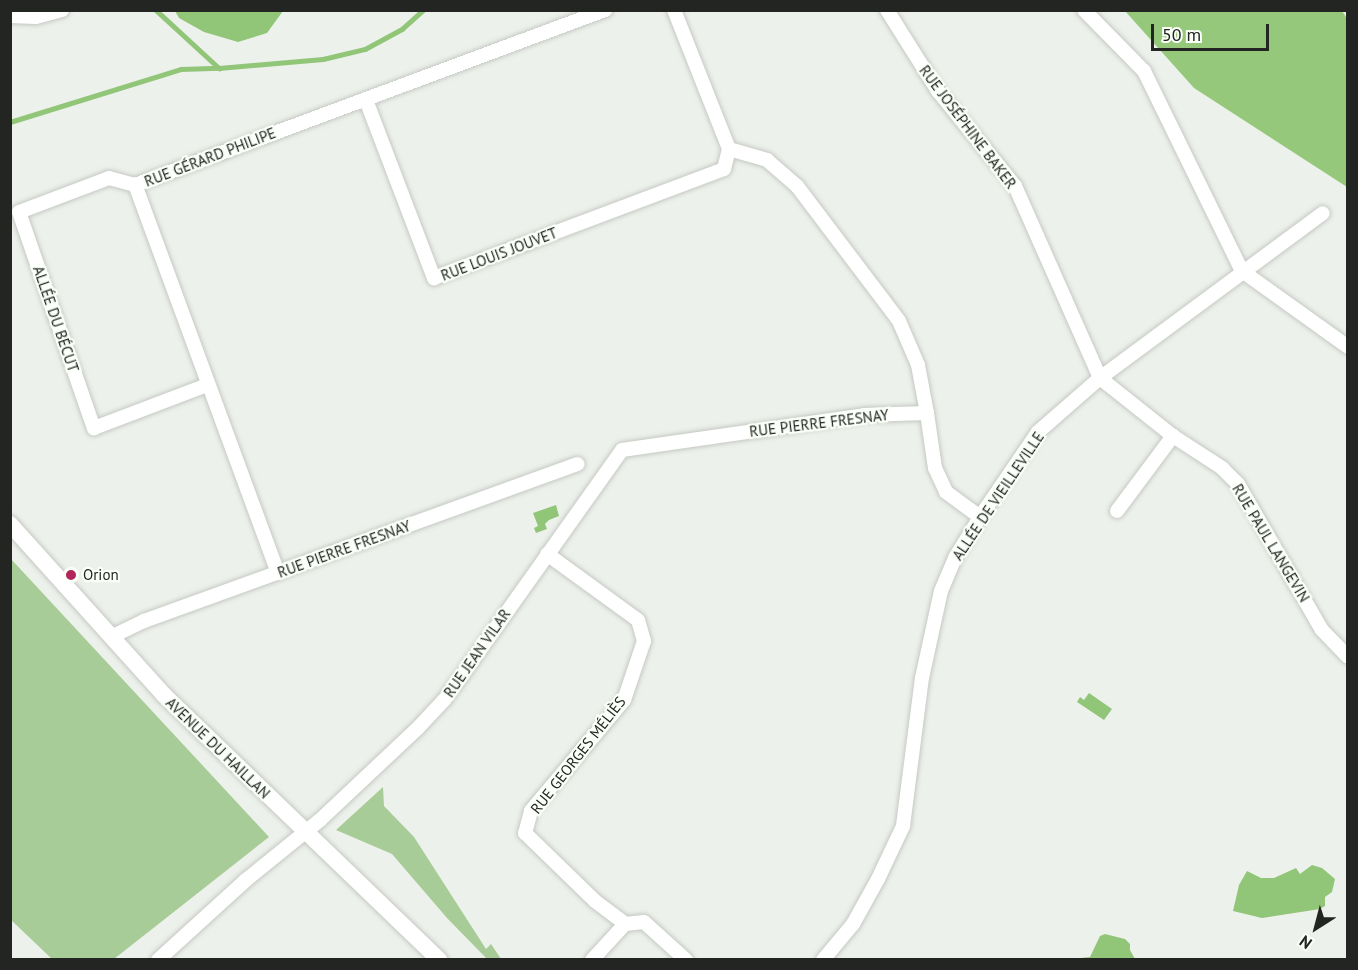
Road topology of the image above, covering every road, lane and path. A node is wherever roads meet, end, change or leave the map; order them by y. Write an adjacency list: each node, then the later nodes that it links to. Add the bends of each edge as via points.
1 (62, 10): 6 (street, via 36,17)
2 (605, 10): 7 (street, RUE GÉRARD PHILIPE)
3 (674, 10): 8 (street)
4 (887, 10): 13 (street, RUE JOSÉPHINE BAKER, via 938,92 1015,186)
5 (1084, 10): 11 (street, via 1144,71)
6 (12, 14)
7 (366, 100): 8 (street, RUE LOUIS JOUVET, via 434,278 724,169); 9 (street, RUE GÉRARD PHILIPE)
8 (729, 149): 15 (street, via 767,160 797,186 898,321 918,365)
9 (135, 185): 14 (street, RUE GÉRARD PHILIPE); 14 (street, ALLÉE DU BÉCUT, via 109,178 19,212 94,428)
10 (1323, 213): 11 (street, ALLÉE DE VIEILLEVILLE)
11 (1242, 272): 12 (street); 13 (street, ALLÉE DE VIEILLEVILLE)
12 (1347, 347)
13 (1100, 378): 16 (street, RUE PAUL LANGEVIN); 20 (street, ALLÉE DE VIEILLEVILLE, via 1038,432)
14 (207, 385): 23 (street, RUE GÉRARD PHILIPE)
15 (927, 413): 17 (street, RUE PIERRE FRESNAY, via 864,415); 20 (street, via 935,468 946,492)
16 (1173, 436): 19 (street); 25 (street, RUE PAUL LANGEVIN, via 1222,468 1238,484 1322,630)
17 (622, 450): 22 (street, RUE JEAN VILAR)
18 (577, 464): 23 (street, RUE PIERRE FRESNAY)
19 (1117, 511)
20 (980, 517): 32 (street, ALLÉE DE VIEILLEVILLE, via 955,558 941,591 922,678 903,826 853,924)
21 (10, 524): 24 (street, AVENUE DU HAILLAN)
22 (547, 554): 26 (street, RUE JEAN VILAR, via 445,699); 27 (street, RUE GEORGES MÉLIÈS, via 638,620 644,641 624,700 531,811 525,833 595,901)
23 (278, 573): 24 (street, RUE PIERRE FRESNAY, via 144,621)
24 (111, 637): 26 (street, AVENUE DU HAILLAN, via 164,695)
25 (1346, 654)
26 (305, 831): 28 (street, RUE JEAN VILAR); 29 (street, AVENUE DU HAILLAN)
27 (625, 924): 30 (street); 31 (street, via 644,922)
28 (158, 960)
29 (439, 960)
30 (592, 960)
31 (686, 960)
32 (823, 960)

